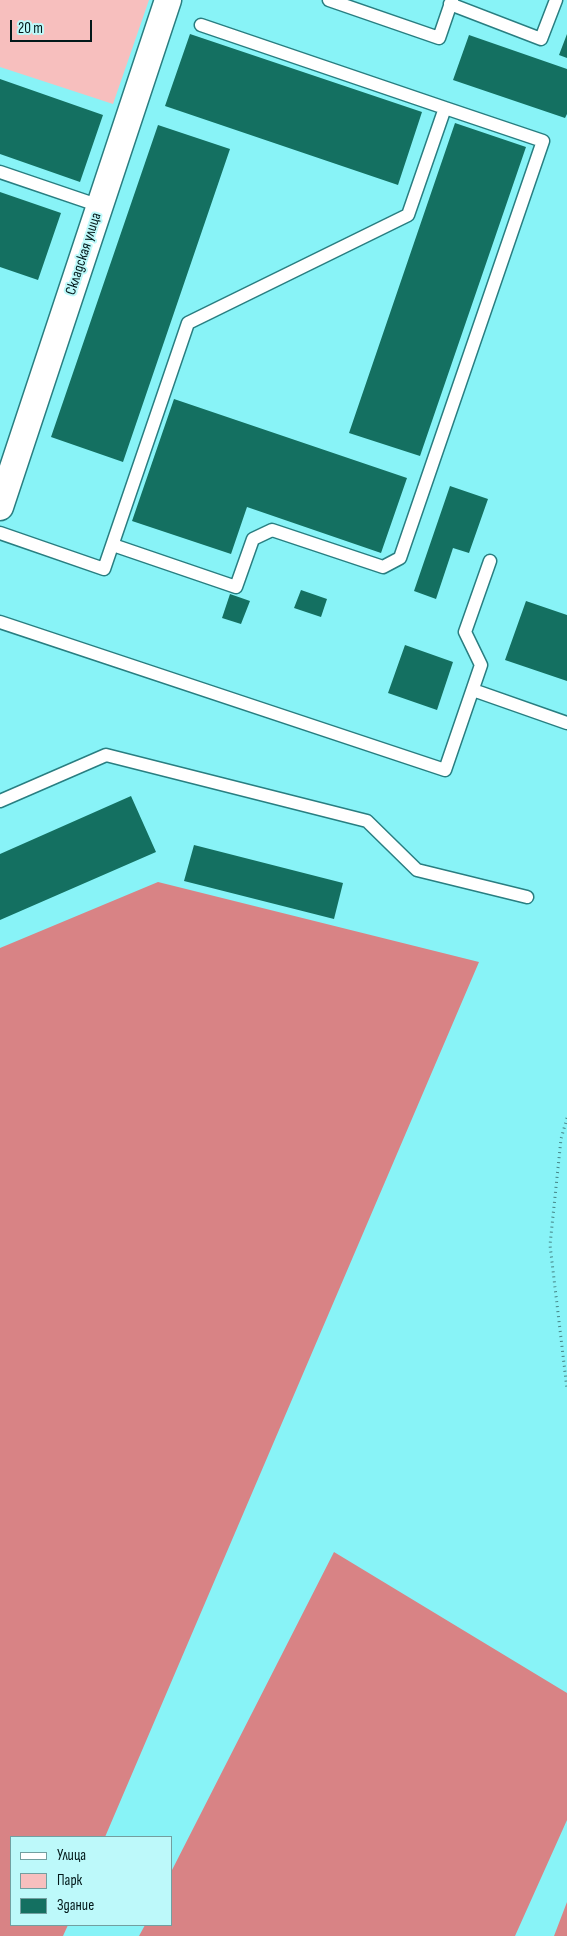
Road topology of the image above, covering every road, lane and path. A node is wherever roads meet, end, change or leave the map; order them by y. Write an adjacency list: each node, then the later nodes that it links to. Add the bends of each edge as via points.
1 (168, 0): 8 (street, Складская улица)
2 (329, 0): 4 (lane, via 439,38)
3 (556, 0): 4 (lane, via 541,38)
4 (451, 2)
5 (201, 24): 6 (lane)
6 (445, 108): 11 (lane, via 408,215 188,323); 11 (lane, via 543,141 400,558 383,567 272,530 253,540 236,587)
7 (0, 172): 8 (lane)
8 (100, 206): 9 (street, Складская улица)
9 (0, 508)
10 (0, 533): 11 (lane, via 104,569)
11 (113, 545)
12 (490, 561): 14 (lane, via 465,632 481,665)
13 (0, 622): 14 (lane, via 445,770)
14 (473, 690): 15 (lane)
15 (567, 722)
16 (0, 801): 17 (lane, via 106,755 367,821 417,870)
17 (526, 898)
18 (567, 1118): 19 (path, via 561,1139 550,1245)
19 (567, 1389)

